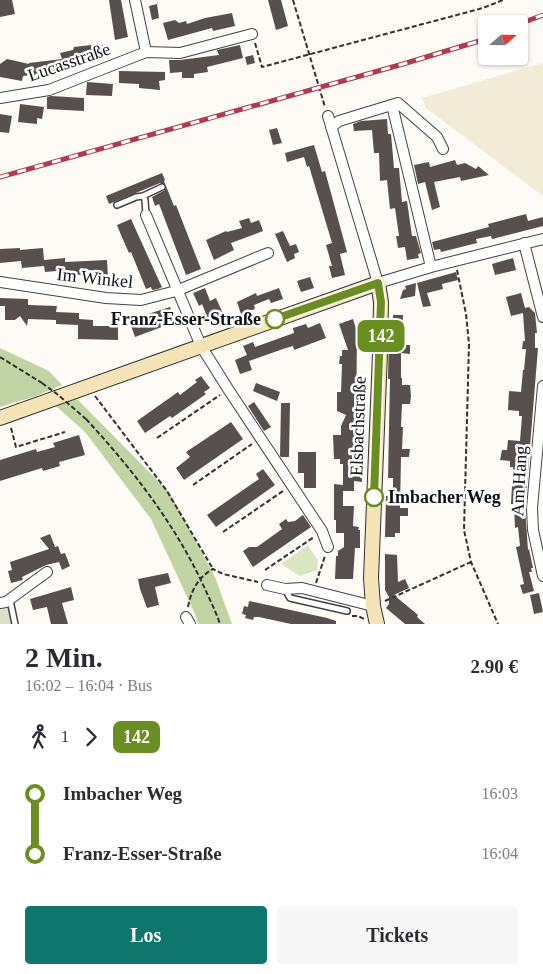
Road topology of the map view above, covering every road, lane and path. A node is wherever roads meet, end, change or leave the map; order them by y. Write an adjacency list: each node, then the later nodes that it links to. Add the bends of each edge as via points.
1 (135, 0): 5 (street)
2 (293, 0): 6 (path)
3 (503, 0): 6 (path)
4 (252, 34): 5 (street, Lucasstraße, via 180,53); 6 (path, via 262,67)
5 (146, 52): 7 (street, Lucasstraße, via 49,90)
6 (308, 54): 9 (path)
7 (0, 98)
8 (392, 105): 9 (street); 10 (street, via 398,103 437,137); 19 (street)
9 (329, 122): 21 (street, Elsbachstraße)
10 (443, 149)
11 (162, 187): 12 (lane)
12 (143, 196): 13 (lane); 14 (lane)
13 (118, 205)
14 (146, 215): 22 (street)
15 (543, 239): 16 (street)
16 (524, 243): 18 (street); 23 (street)
17 (268, 253): 22 (street, Im Winkel)
18 (455, 261): 19 (street); 38 (path, via 468,329 464,530)
19 (431, 267): 21 (street)
20 (0, 282): 22 (street, Im Winkel, via 106,298 142,300)
21 (378, 283): 24 (street); 48 (street, Elsbachstraße, via 381,302 371,578)
22 (178, 290): 24 (street)
23 (543, 317)
24 (201, 346): 27 (street); 29 (street)
25 (0, 357): 43 (path, bridge, via 57,394 108,443 158,505)
26 (543, 386): 42 (street, Am Hang, via 532,508 533,530)
27 (228, 389): 31 (path); 32 (street)
28 (96, 399): 39 (path, via 167,491)
29 (4, 417): 30 (path, via 16,447)
30 (65, 432)
31 (157, 438)
32 (260, 438): 33 (path); 34 (street)
33 (192, 485)
34 (292, 485): 35 (street); 36 (path)
35 (322, 531): 37 (street); 40 (path)
36 (224, 532)
37 (328, 547): 46 (path)
38 (471, 562): 48 (path); 56 (path)
39 (213, 568): 43 (path); 44 (path, via 223,574)
40 (265, 570)
41 (47, 572): 47 (street)
42 (543, 576)
43 (200, 578): 52 (path, via 191,592); 54 (path)
44 (267, 586): 45 (street)
45 (285, 589): 46 (street); 49 (lane, via 290,598)
46 (314, 590): 48 (street)
47 (5, 601): 53 (lane)
48 (373, 606): 55 (street, Elsbachstraße)
49 (347, 611)
50 (352, 616): 51 (path)
51 (358, 616)
52 (188, 621)
53 (15, 624)
54 (220, 624)
55 (377, 624)
56 (498, 624)

